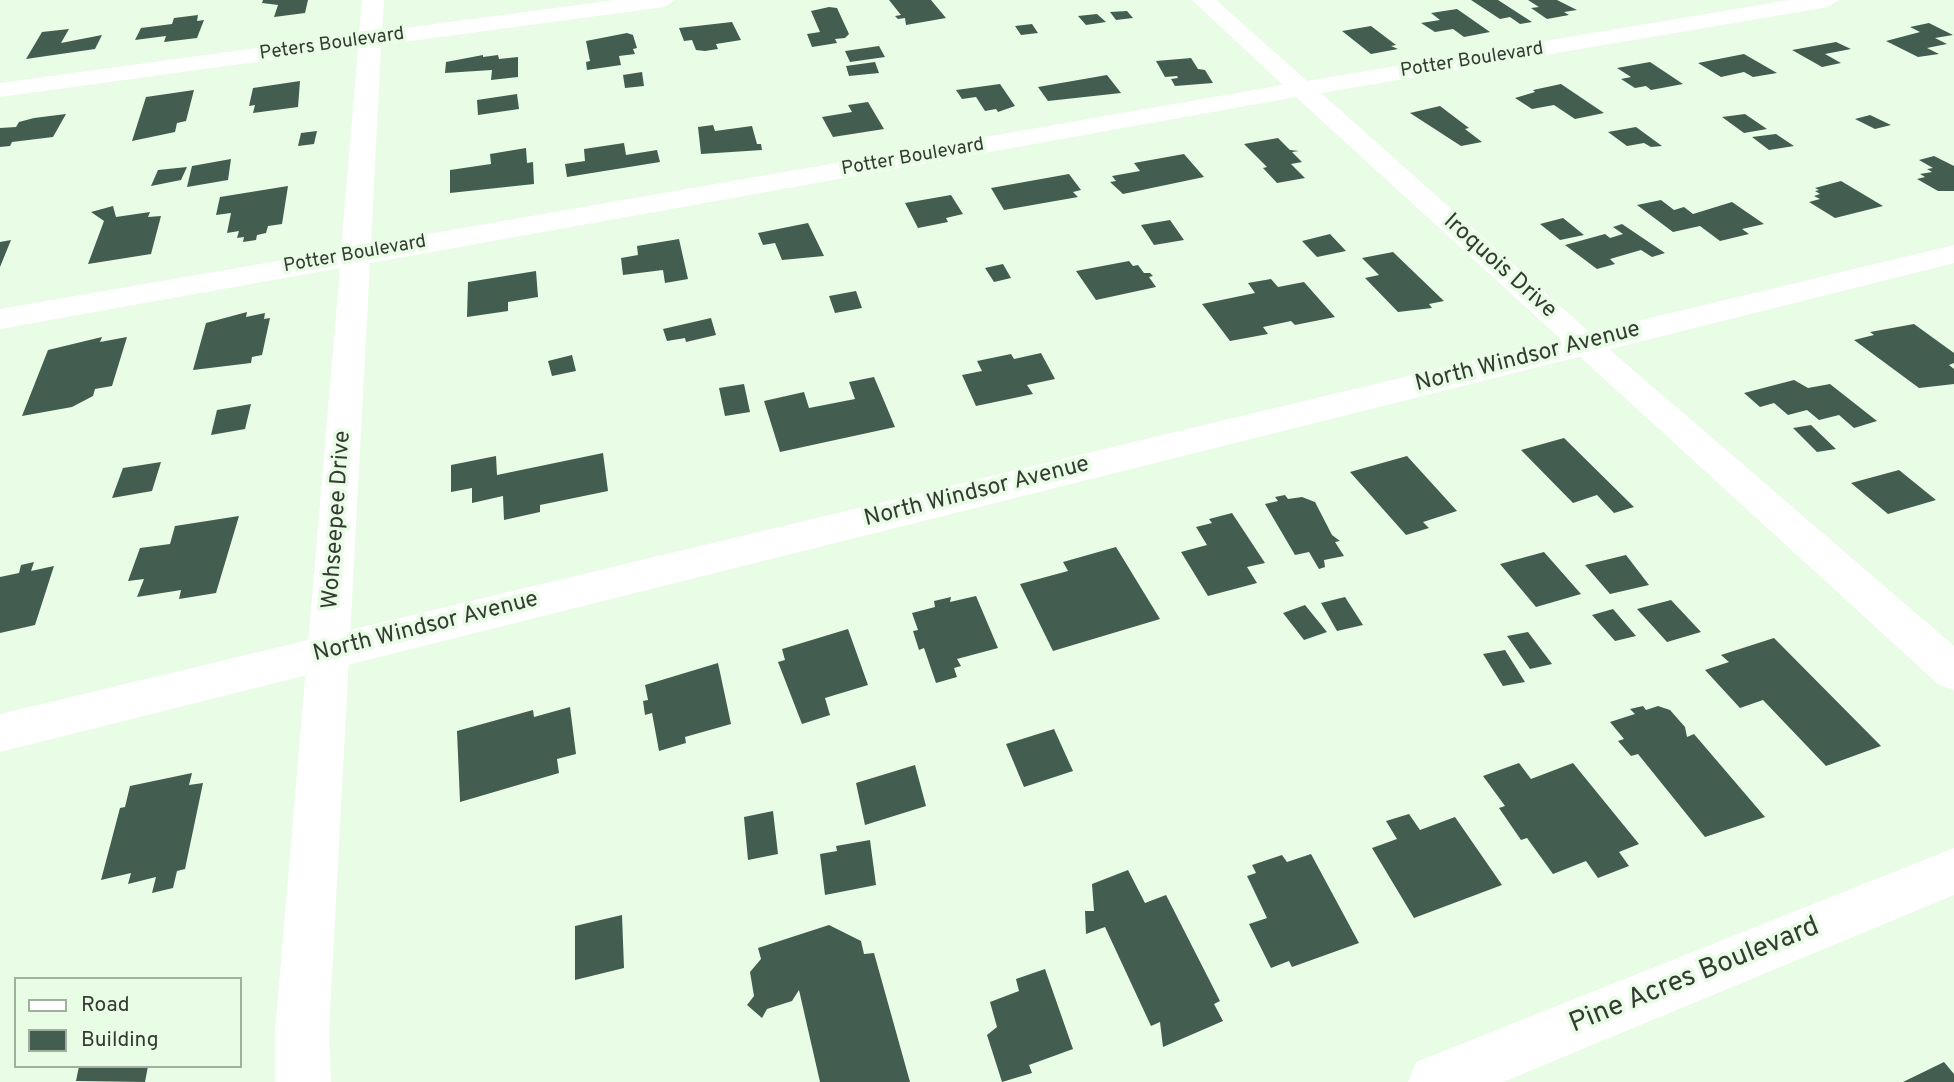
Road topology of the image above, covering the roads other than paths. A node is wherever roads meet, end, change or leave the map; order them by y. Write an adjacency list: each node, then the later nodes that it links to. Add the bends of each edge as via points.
1 (373, 0): 5 (street, Wohseepee Drive)
2 (664, 0): 5 (street, Peters Boulevard)
3 (1203, 0): 6 (street, Iroquois Drive)
4 (1828, 0): 6 (street, Potter Boulevard)
5 (370, 40): 7 (street, Peters Boulevard); 9 (street, Wohseepee Drive)
6 (1300, 89): 9 (street, Potter Boulevard); 11 (street, Iroquois Drive)
7 (0, 90)
8 (1954, 254): 11 (street, North Windsor Avenue)
9 (354, 255): 10 (street, Potter Boulevard); 12 (street, Wohseepee Drive)
10 (0, 319)
11 (1585, 345): 12 (street, North Windsor Avenue); 13 (street, Iroquois Drive)
12 (330, 651): 14 (street, North Windsor Avenue); 16 (street, Wohseepee Drive, via 302,1031)
13 (1954, 672)
14 (0, 733)
15 (1954, 871): 17 (street, Pine Acres Boulevard)
16 (303, 1082)
17 (1436, 1082)

